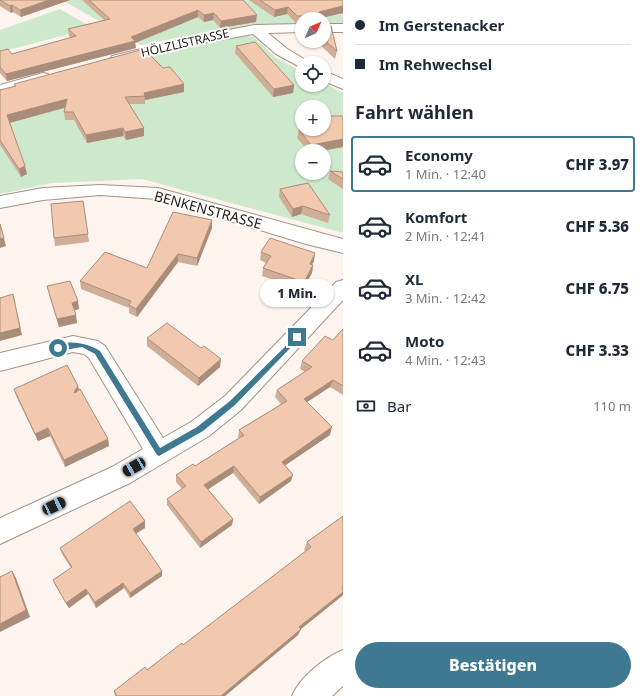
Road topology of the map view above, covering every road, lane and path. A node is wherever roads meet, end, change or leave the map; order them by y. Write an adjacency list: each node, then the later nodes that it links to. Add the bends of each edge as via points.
1 (295, 28): 4 (street, HÖLZLISTRASSE)
2 (331, 28): 3 (street)
3 (343, 28)
4 (255, 29): 5 (street); 6 (street, HÖLZLISTRASSE, via 212,35)
5 (295, 60)
6 (106, 61)
7 (55, 74): 10 (street)
8 (331, 79): 9 (street)
9 (343, 85)
10 (0, 90)
11 (0, 202): 12 (street, BENKENSTRASSE, via 43,194 100,190 158,194)
12 (343, 246)
13 (343, 288): 15 (street, via 233,403 200,429)
14 (0, 362): 15 (street, via 73,344 90,347 97,352)
15 (159, 453): 16 (street, via 121,474)
16 (0, 531)
17 (343, 664): 18 (street)
18 (308, 696)

